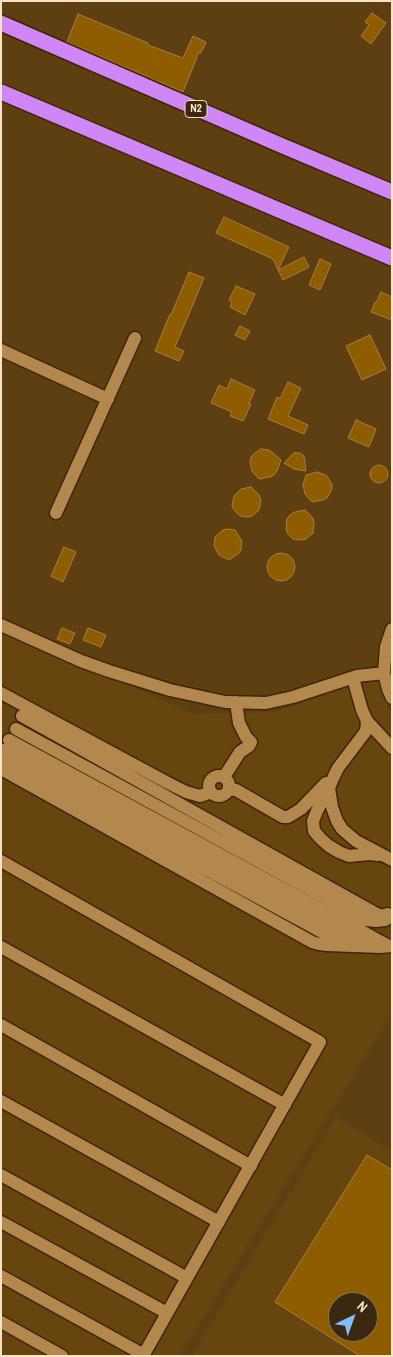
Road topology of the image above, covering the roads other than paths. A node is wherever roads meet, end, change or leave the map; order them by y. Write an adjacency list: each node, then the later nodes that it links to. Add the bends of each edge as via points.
1 (1, 23): 3 (highway, N2)
2 (1, 92): 4 (highway)
3 (392, 192)
4 (392, 258)
5 (135, 338): 7 (lane)
6 (1, 350): 7 (lane)
7 (108, 399): 8 (lane)
8 (56, 513)
9 (1, 625): 15 (lane, via 109,671 170,690)
10 (392, 629): 11 (lane, via 386,647)
11 (384, 673): 12 (lane); 14 (lane)
12 (353, 678): 15 (lane, via 266,703); 17 (lane)
13 (1, 693): 16 (lane)
14 (392, 698)
15 (236, 702): 23 (lane, via 239,723 251,742 240,752)
16 (25, 712): 18 (lane); 24 (lane, via 186,792 200,796); 27 (lane, via 375,914)
17 (367, 721): 19 (lane); 22 (lane, via 366,731)
18 (16, 729): 20 (lane); 27 (lane, via 366,920 385,920)
19 (392, 748)
20 (4, 751): 28 (lane); 29 (lane); 30 (lane)
21 (1, 769): 28 (lane, via 312,942)
22 (334, 776): 23 (lane, via 301,809 288,817); 25 (lane, via 329,788 332,807 342,829 356,841); 25 (lane, via 313,821 314,831 329,846 349,856 370,854)
23 (226, 783): 24 (lane, via 222,796); 24 (lane, via 217,776 211,779 208,785)
24 (211, 792)
25 (389, 859)
26 (1, 861): 34 (lane, via 320,1042)
27 (392, 914)
28 (347, 946): 30 (lane)
29 (391, 946): 30 (lane)
30 (368, 947)
31 (1, 948): 34 (lane)
32 (1, 1026): 35 (lane)
33 (1, 1101): 38 (lane)
34 (285, 1105): 35 (lane)
35 (251, 1166): 38 (lane)
36 (1, 1175): 40 (lane)
37 (1, 1222): 41 (lane)
38 (219, 1222): 40 (lane)
39 (1, 1276): 43 (lane)
40 (187, 1278): 41 (lane)
41 (167, 1313): 43 (lane)
42 (1, 1322): 44 (lane)
43 (143, 1355)
44 (62, 1356)

